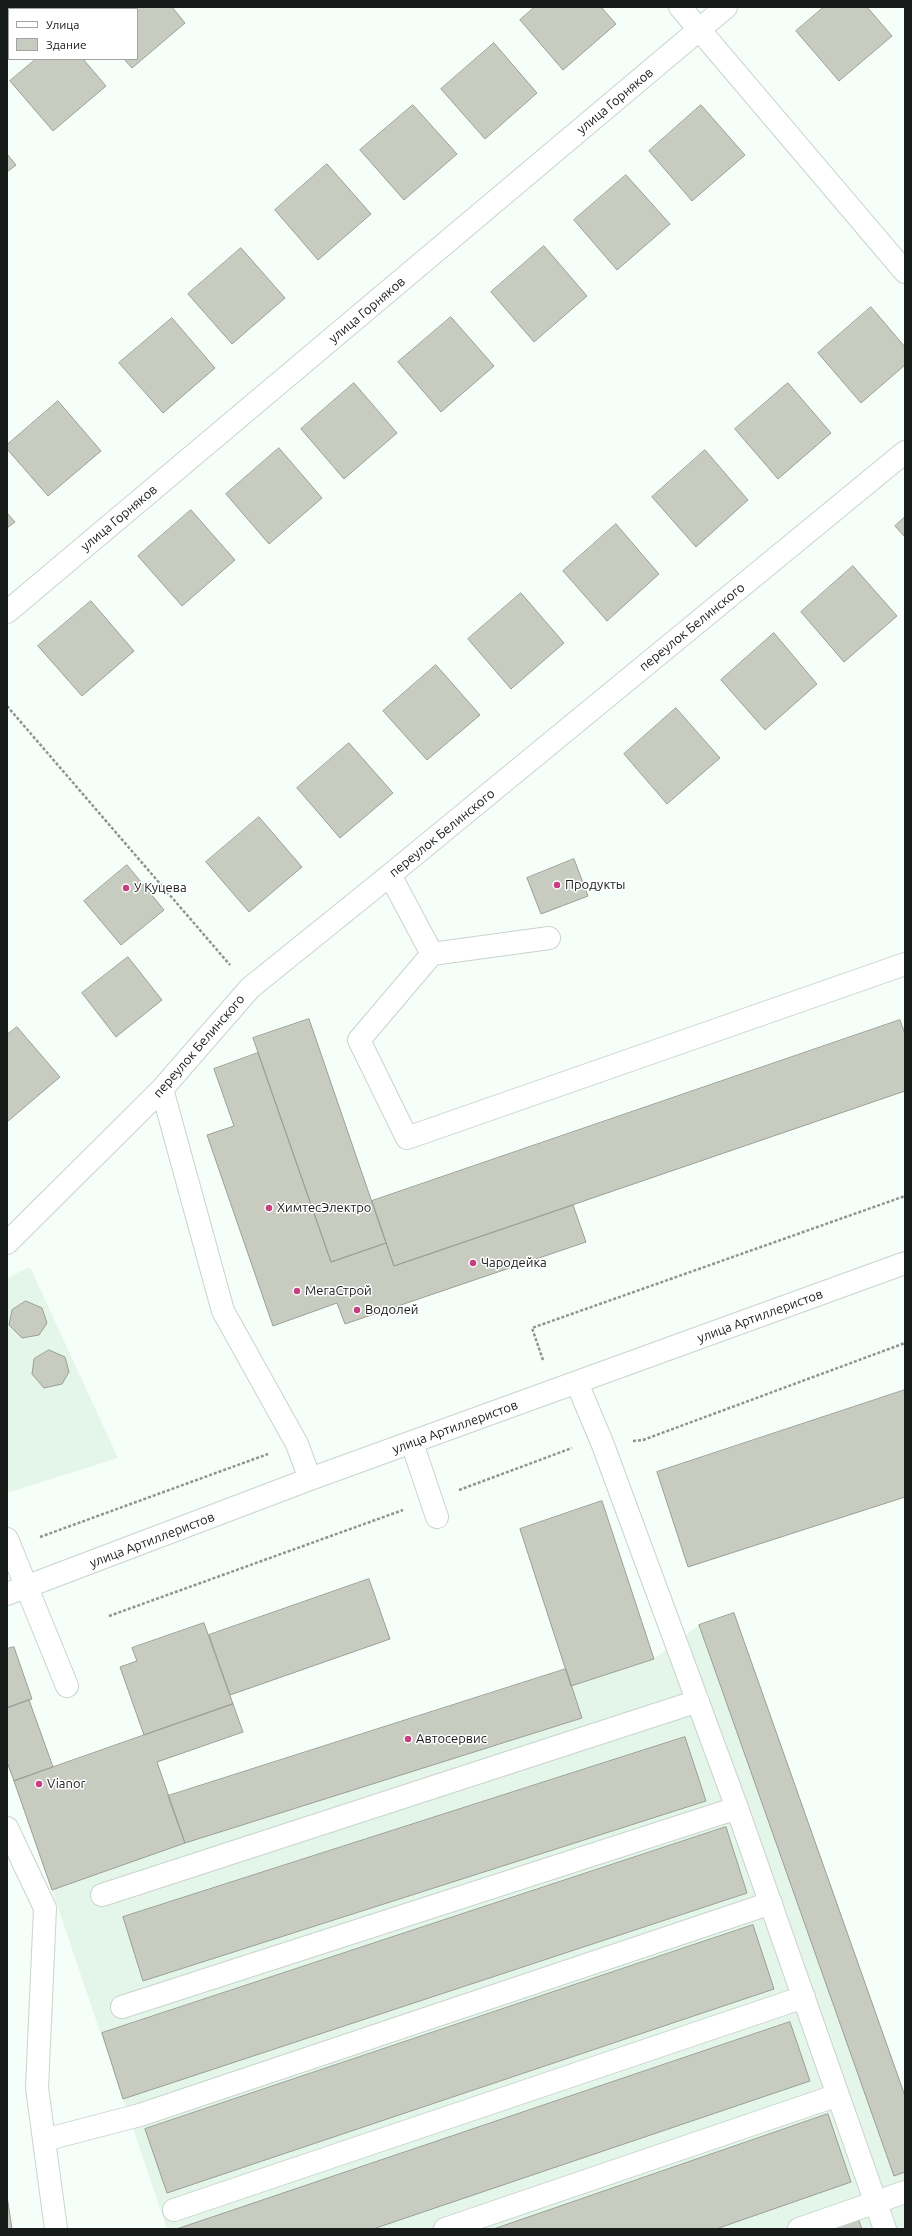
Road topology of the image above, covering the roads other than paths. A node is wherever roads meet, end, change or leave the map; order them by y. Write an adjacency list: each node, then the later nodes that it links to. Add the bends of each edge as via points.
1 (680, 7): 3 (street)
2 (726, 7): 3 (street, улица Горняков)
3 (699, 31): 4 (street); 6 (street, улица Горняков)
4 (905, 272)
5 (905, 452): 7 (street, переулок Белинского)
6 (7, 612)
7 (390, 875): 9 (street); 11 (street, переулок Белинского, via 250,988)
8 (549, 938): 9 (street)
9 (432, 954): 10 (street, via 359,1040 407,1138)
10 (905, 964)
11 (162, 1090): 12 (street, переулок Белинского); 16 (street, via 223,1311 297,1444)
12 (7, 1244)
13 (905, 1263): 14 (street, улица Артиллеристов)
14 (578, 1383): 15 (street, улица Артиллеристов); 21 (street)
15 (412, 1443): 16 (street, улица Артиллеристов); 17 (street)
16 (310, 1480): 19 (street, улица Артиллеристов)
17 (434, 1508)
18 (9, 1544): 19 (street)
19 (17, 1591): 20 (street)
20 (67, 1686)
21 (698, 1701): 22 (street); 24 (street)
22 (737, 1808): 25 (street); 27 (street)
23 (7, 1828): 29 (street, via 45,1908 37,2088)
24 (102, 1895)
25 (771, 1903): 26 (street); 29 (street, via 140,2115)
26 (804, 1998): 28 (street); 32 (street)
27 (122, 2007)
28 (838, 2095): 31 (street); 34 (street)
29 (44, 2140): 33 (street)
30 (905, 2192): 31 (street)
31 (875, 2202): 35 (street); 36 (street)
32 (174, 2210)
33 (56, 2229)
34 (445, 2229)
35 (799, 2229)
36 (885, 2229)

